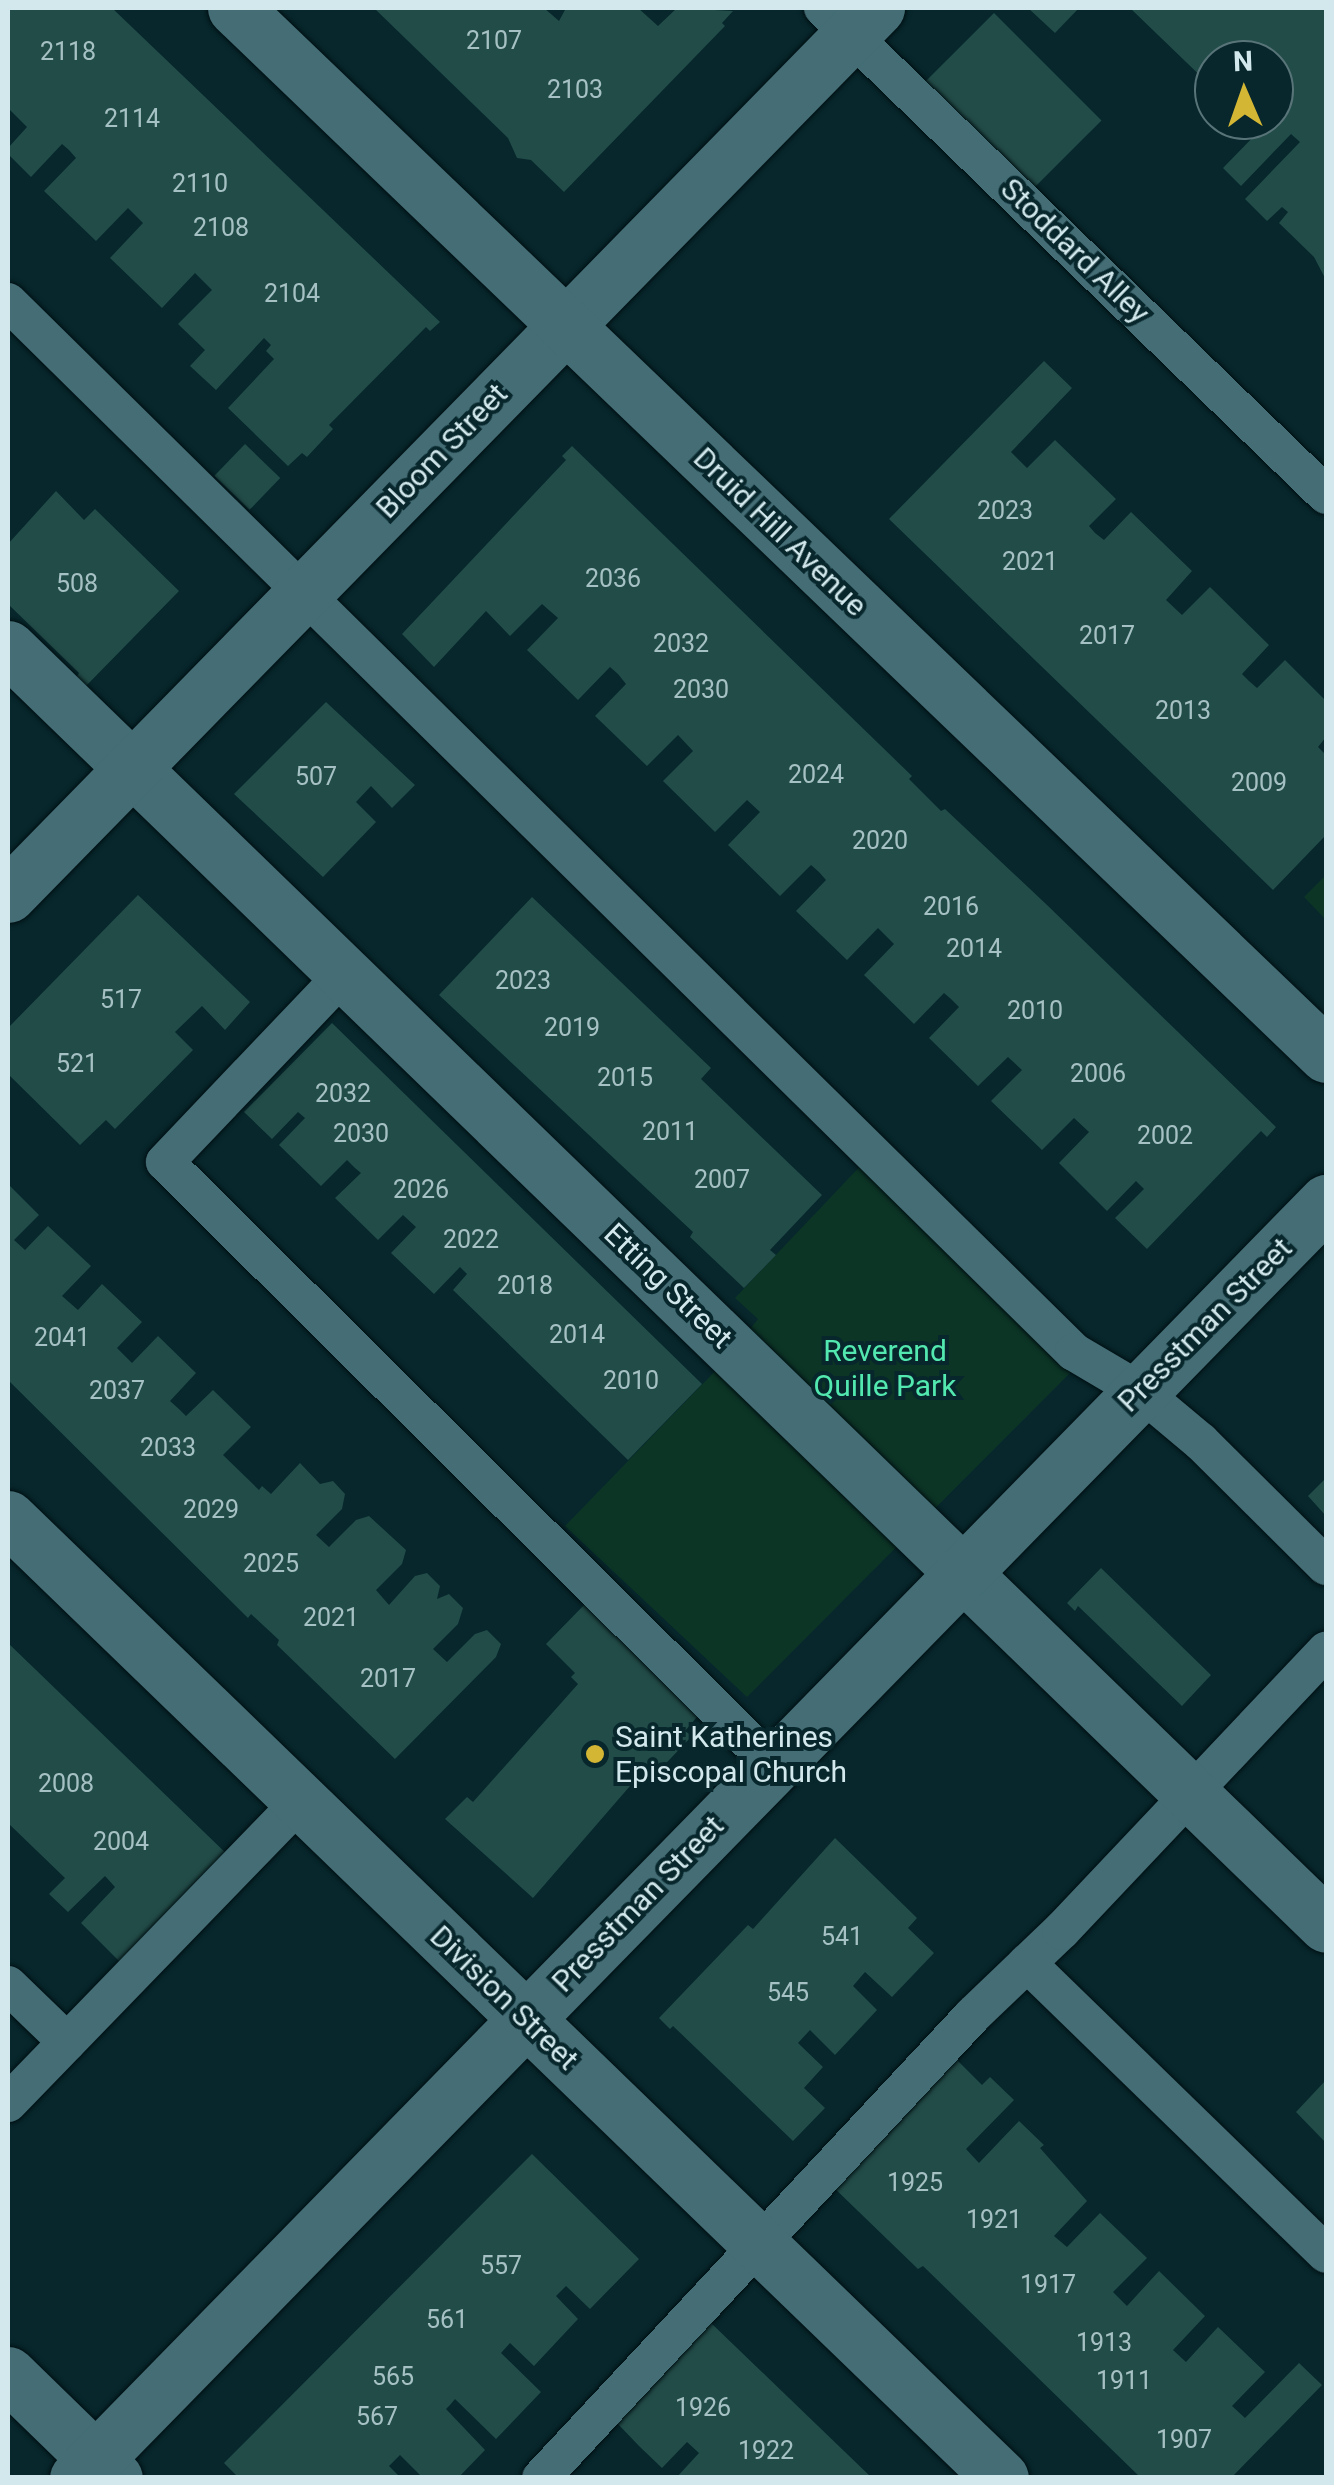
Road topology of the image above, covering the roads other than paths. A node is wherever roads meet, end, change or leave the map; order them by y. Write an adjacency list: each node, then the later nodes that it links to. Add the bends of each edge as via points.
1 (235, 8): 4 (street, Druid Hill Avenue)
2 (850, 16): 4 (street, Bloom Street); 5 (lane, Stoddard Alley)
3 (8, 302): 6 (lane)
4 (565, 325): 6 (street, Bloom Street); 11 (street, Druid Hill Avenue)
5 (1326, 495)
6 (302, 594): 8 (street, Bloom Street); 13 (lane, via 1061,1340)
7 (8, 648): 8 (street, Etting Street)
8 (133, 767): 9 (street, Bloom Street); 10 (street, Etting Street)
9 (8, 895)
10 (345, 973): 16 (street, Etting Street); 18 (lane, via 165,1162)
11 (1326, 1055)
12 (1326, 1202): 13 (street, Presstman Street)
13 (1140, 1391): 15 (lane); 16 (street, Presstman Street)
14 (8, 1518): 20 (street, Division Street)
15 (1326, 1566)
16 (962, 1571): 18 (street, Presstman Street); 19 (street, Etting Street)
17 (1326, 1651): 19 (lane)
18 (773, 1765): 24 (street, Presstman Street)
19 (1191, 1794): 21 (street, Etting Street); 22 (lane)
20 (301, 1802): 24 (street, Division Street); 25 (lane)
21 (1326, 1925)
22 (1027, 1963): 27 (lane); 28 (lane)
23 (8, 1985): 25 (lane)
24 (526, 2019): 27 (street, Division Street); 30 (street, Presstman Street)
25 (67, 2042): 26 (lane)
26 (8, 2103)
27 (759, 2244): 31 (lane); 32 (street, Division Street)
28 (1326, 2254)
29 (8, 2374): 30 (street)
30 (96, 2471)
31 (541, 2478)
32 (1000, 2478)

